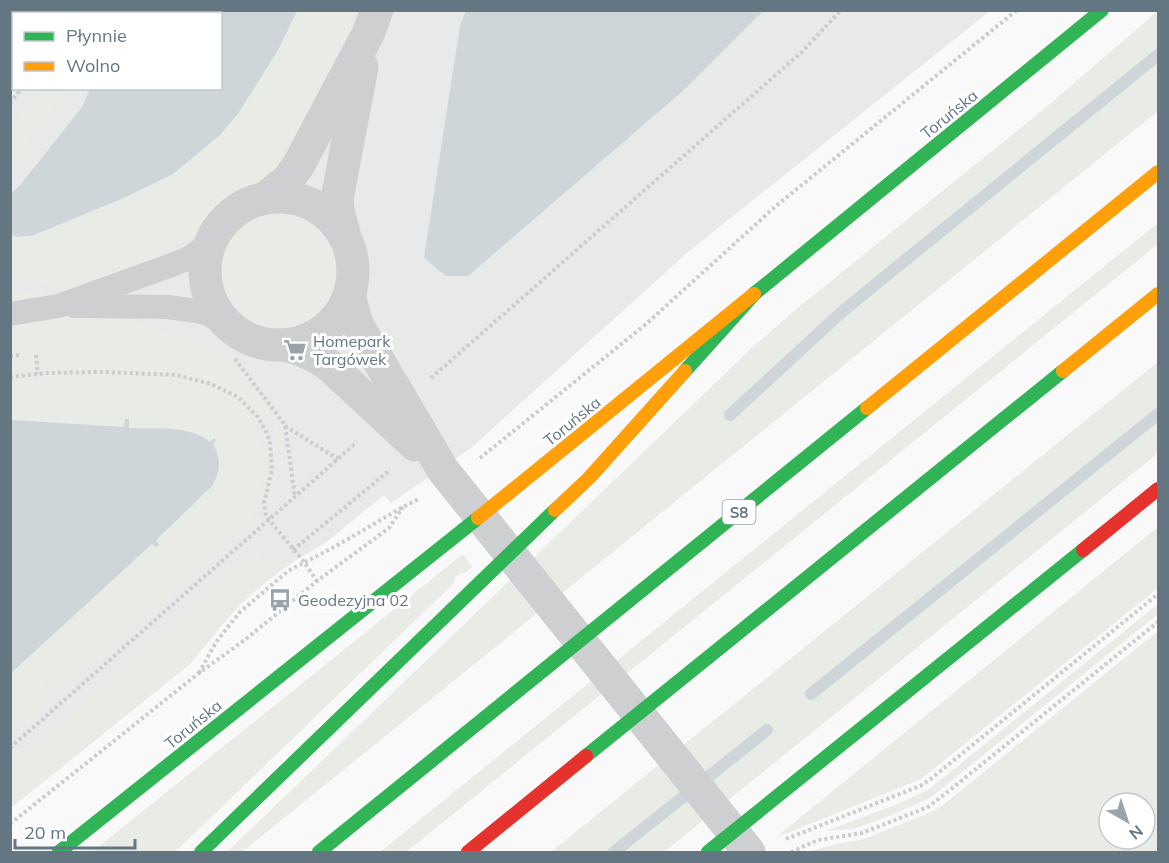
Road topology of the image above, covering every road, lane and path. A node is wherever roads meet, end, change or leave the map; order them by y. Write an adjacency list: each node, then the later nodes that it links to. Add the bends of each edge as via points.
1 (1017, 10): 25 (path, via 776,206 645,325)
2 (1102, 10): 11 (main road, Toruńska)
3 (372, 22): 7 (street, via 298,166 288,180); 9 (street, via 337,199)
4 (20, 90): 5 (path)
5 (10, 103)
6 (1158, 172): 42 (main road, S8)
7 (265, 198): 8 (street, via 234,211); 9 (street, via 294,198 316,207 335,222)
8 (213, 237): 13 (lane, via 191,257); 15 (street, via 207,253 206,284 218,313)
9 (346, 239): 10 (street, via 352,258)
10 (351, 287): 16 (street, via 333,322 301,342); 26 (street, via 357,324)
11 (756, 292): 40 (main road, Toruńska); 41 (main road, via 588,478)
12 (1158, 294): 43 (main road)
13 (58, 306): 14 (lane); 15 (lane, via 168,307 208,314)
14 (10, 314)
15 (231, 327): 16 (street, via 246,337)
16 (282, 345): 26 (street, via 316,355)
17 (19, 355): 19 (path)
18 (36, 355): 21 (path)
19 (10, 356)
20 (235, 359): 23 (path)
21 (38, 374): 22 (path); 32 (path, via 103,372 187,377 238,397 268,435 273,462 264,512)
22 (10, 377)
23 (285, 425): 24 (path); 29 (path)
24 (338, 459)
25 (479, 459)
26 (443, 470): 39 (street)
27 (385, 474): 32 (path)
28 (1158, 489): 44 (main road)
29 (295, 498)
30 (421, 498): 31 (path)
31 (403, 507): 33 (path); 34 (path, via 389,528)
32 (293, 550): 33 (path)
33 (304, 562): 34 (path); 37 (path, via 240,612 216,642)
34 (317, 581): 37 (path)
35 (1158, 594): 39 (path, via 920,786)
36 (1158, 622): 45 (path, via 928,807 862,833 818,840)
37 (199, 673): 38 (path)
38 (10, 824)
39 (763, 849)
40 (59, 852)
41 (201, 852)
42 (320, 852)
43 (468, 852)
44 (708, 852)
45 (791, 852)

